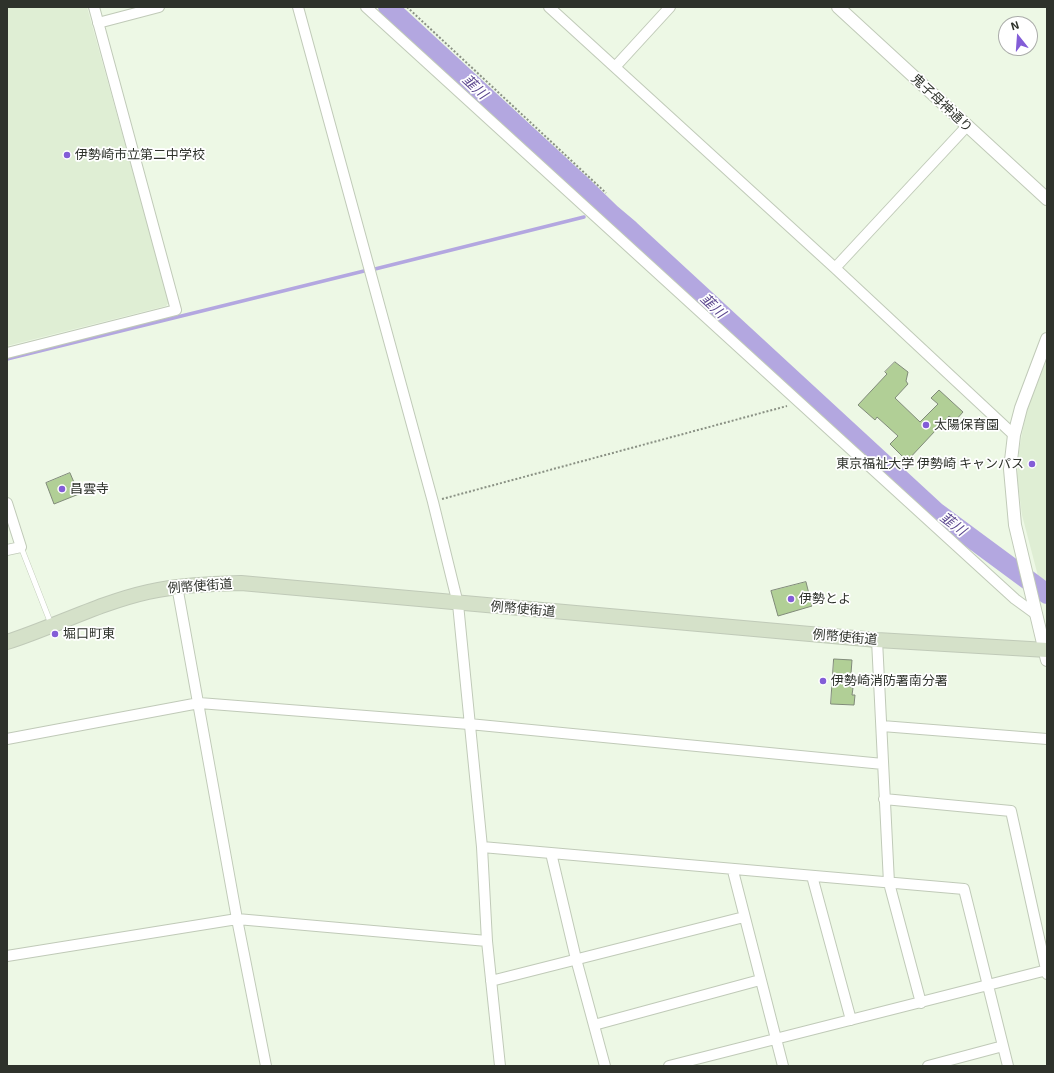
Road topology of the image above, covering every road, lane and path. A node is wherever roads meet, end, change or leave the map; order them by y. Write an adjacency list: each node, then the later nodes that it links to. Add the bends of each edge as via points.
1 (94, 7): 9 (street)
2 (159, 7): 9 (street)
3 (298, 7): 19 (street)
4 (366, 7): 17 (street)
5 (407, 7): 12 (path)
6 (549, 7): 10 (street)
7 (670, 7): 10 (street)
8 (838, 7): 11 (street, 鬼子母神通り)
9 (98, 23): 16 (street, via 176,310)
10 (615, 67): 14 (street)
11 (967, 126): 13 (street, 鬼子母神通り); 14 (street)
12 (606, 193)
13 (1047, 199)
14 (835, 268): 18 (street)
15 (1047, 339): 18 (street, via 1021,408)
16 (7, 353)
17 (799, 402): 19 (path); 25 (street, via 1015,599)
18 (1014, 435): 25 (street, via 1010,469 1011,497 1015,525)
19 (433, 502): 24 (street)
20 (7, 503): 21 (street)
21 (21, 547): 22 (street); 26 (lane)
22 (7, 550)
23 (177, 586): 24 (main road, 例幣使街道, via 241,583); 26 (main road, 例幣使街道, via 146,592); 30 (street)
24 (458, 604): 27 (main road, 例幣使街道); 31 (street)
25 (1037, 615): 29 (street)
26 (52, 626): 28 (main road, 例幣使街道)
27 (876, 640): 29 (main road, 例幣使街道); 32 (street)
28 (7, 642)
29 (1046, 653)
30 (199, 703): 31 (street); 33 (street); 43 (street)
31 (469, 724): 35 (street); 37 (street)
32 (882, 726): 34 (street); 35 (street)
33 (7, 739)
34 (1047, 739)
35 (883, 764): 36 (street)
36 (884, 799): 41 (street); 47 (street, via 1011,811)
37 (482, 847): 38 (street); 44 (street)
38 (551, 853): 39 (street); 46 (street)
39 (733, 870): 40 (street); 42 (street)
40 (812, 876): 41 (street); 52 (street)
41 (889, 883): 50 (street, via 964,889); 51 (street)
42 (744, 917): 46 (street); 48 (street)
43 (237, 919): 44 (street); 45 (street); 56 (street)
44 (487, 942): 49 (street)
45 (7, 956)
46 (576, 959): 49 (street); 53 (street)
47 (1047, 972): 50 (street)
48 (760, 980): 53 (street); 54 (street)
49 (491, 981): 57 (street)
50 (987, 984): 51 (street); 55 (street)
51 (921, 1003): 52 (street)
52 (851, 1020): 54 (street)
53 (594, 1025): 58 (street)
54 (776, 1039): 59 (street); 60 (street)
55 (1003, 1046): 61 (street); 62 (street)
56 (266, 1066)
57 (500, 1066)
58 (605, 1066)
59 (673, 1066)
60 (783, 1066)
61 (928, 1066)
62 (1008, 1066)

